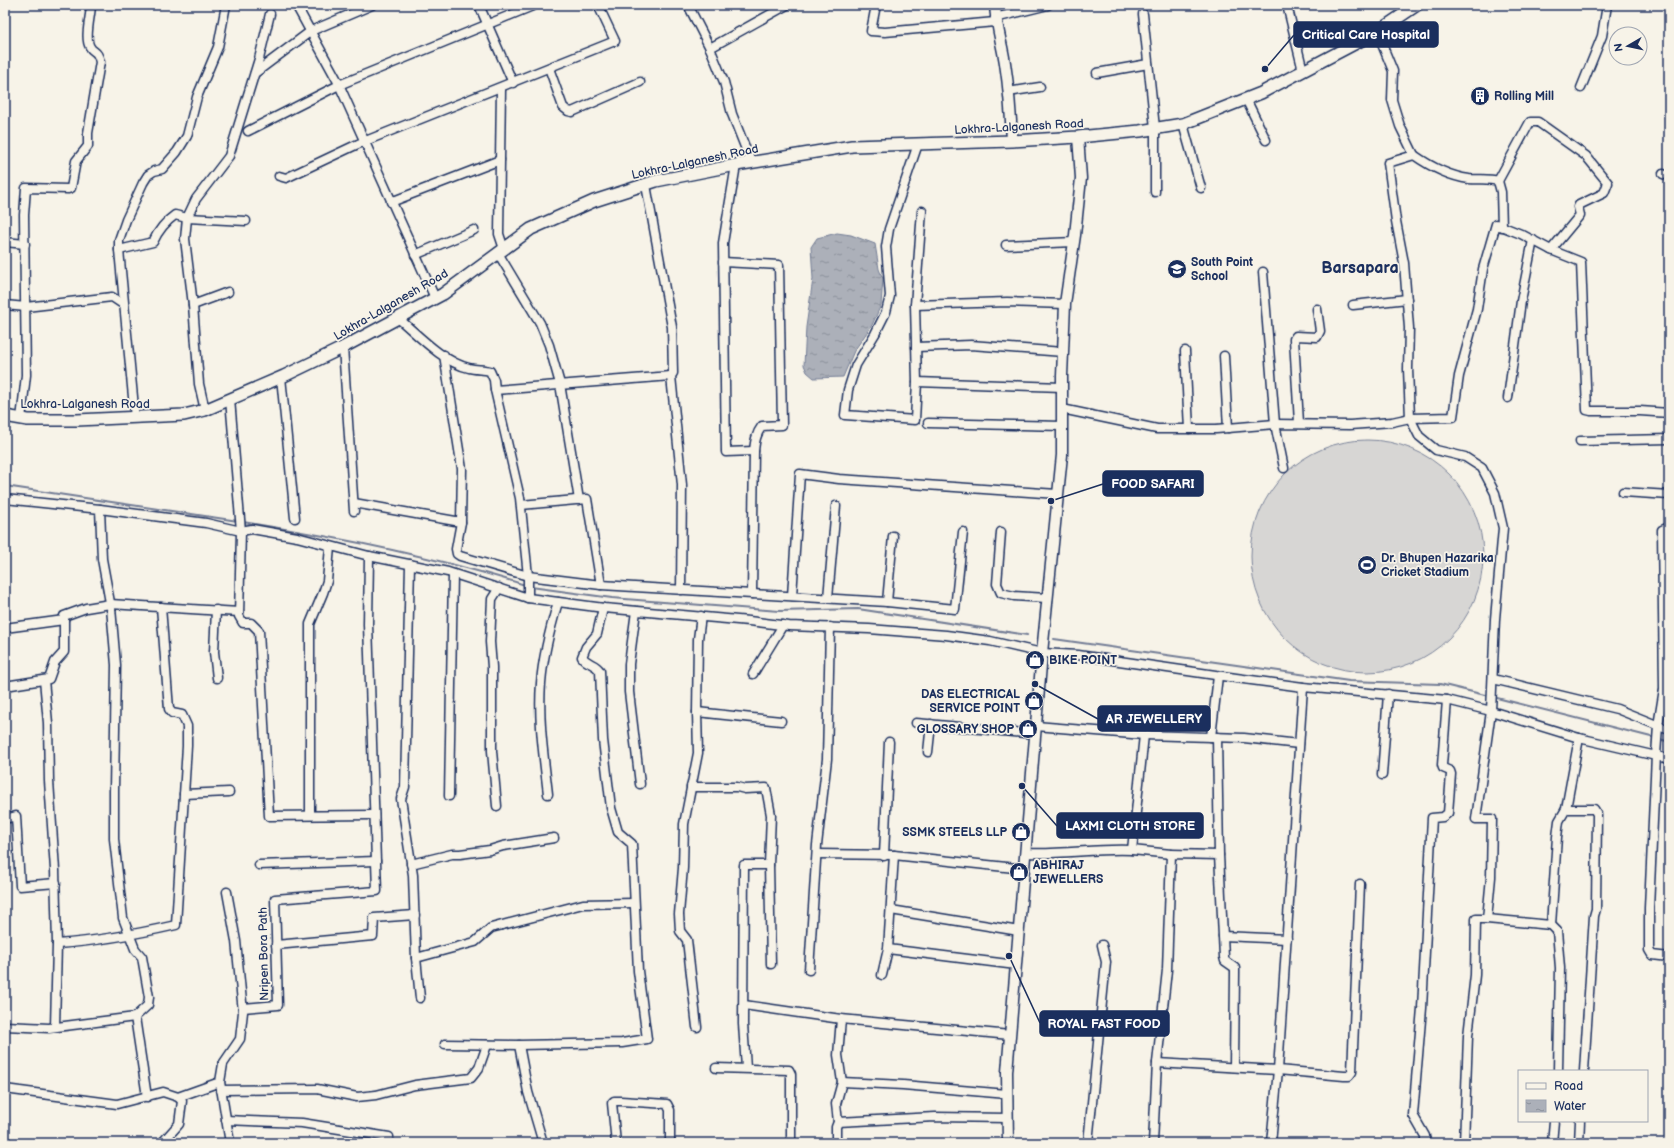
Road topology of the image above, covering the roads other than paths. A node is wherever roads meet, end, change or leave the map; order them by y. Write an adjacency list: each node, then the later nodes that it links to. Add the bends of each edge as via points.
1 (91, 5): 62 (street, via 88,40 90,47 97,52 100,62 88,146 76,161 71,188 26,188)
2 (226, 5): 64 (street, via 218,47 193,108 186,136 177,152 162,169 148,175 143,183 126,220 119,240)
3 (296, 5): 20 (street)
4 (372, 5): 20 (street)
5 (479, 5): 19 (street)
6 (535, 5): 19 (street)
7 (598, 5): 24 (street, via 615,42)
8 (688, 5): 22 (street)
9 (787, 5): 22 (street)
10 (876, 5): 18 (street, via 871,31 885,32)
11 (995, 5): 18 (street)
12 (1048, 5): 18 (street)
13 (1287, 5): 25 (street)
14 (1417, 5): 21 (main road, Lokhra-Lalganesh Road)
15 (1607, 5): 33 (street, via 1602,36)
16 (270, 14): 26 (street)
17 (1143, 14): 23 (street)
18 (995, 20): 34 (street, via 1005,63)
19 (488, 24): 29 (street); 30 (street)
20 (311, 31): 26 (street); 30 (street)
21 (1377, 32): 25 (main road, Lokhra-Lalganesh Road); 44 (street, via 1393,71 1392,100 1400,126)
22 (710, 48): 46 (street, via 724,82 732,114)
23 (1148, 64): 27 (street); 37 (street)
24 (549, 68): 28 (street, via 563,107 572,112); 29 (street)
25 (1303, 71): 35 (main road, Lokhra-Lalganesh Road)
26 (255, 73): 55 (street, via 229,156 196,199)
27 (1097, 73)
28 (640, 82)
29 (513, 83): 32 (street)
30 (339, 85): 38 (street); 42 (street)
31 (1040, 87): 34 (street)
32 (501, 88): 42 (street); 45 (street)
33 (1580, 88)
34 (1008, 92): 41 (street)
35 (1246, 99): 36 (main road, Lokhra-Lalganesh Road); 40 (street)
36 (1182, 124): 37 (main road, Lokhra-Lalganesh Road); 51 (street)
37 (1155, 128): 39 (main road, Lokhra-Lalganesh Road); 52 (street)
38 (248, 131)
39 (1078, 137): 41 (main road, Lokhra-Lalganesh Road); 61 (street, via 1081,178)
40 (1266, 140)
41 (1012, 141): 43 (main road, Lokhra-Lalganesh Road)
42 (364, 142): 48 (street, via 286,178); 53 (street)
43 (918, 144): 46 (main road, Lokhra-Lalganesh Road, via 852,146); 90 (street, via 889,229 886,247 890,296 886,312 856,365 848,390 846,415 915,420)
44 (1414, 155): 49 (street, via 1431,167 1454,176); 72 (street, via 1388,162)
45 (500, 160): 53 (street); 66 (street)
46 (752, 162): 47 (main road, Lokhra-Lalganesh Road)
47 (736, 165): 50 (main road, Lokhra-Lalganesh Road); 68 (street, via 723,243)
48 (278, 176)
49 (1498, 181): 57 (street, via 1501,192); 65 (street, via 1530,122 1538,122 1586,156 1608,183 1604,193 1579,205 1580,215)
50 (646, 184): 66 (main road, Lokhra-Lalganesh Road, via 594,201 552,219 531,229); 88 (street, via 672,327)
51 (1201, 188)
52 (1155, 192)
53 (391, 202): 67 (street)
54 (922, 211): 73 (street)
55 (187, 218): 56 (street); 64 (street, via 175,215 158,231 153,242); 78 (street, via 185,238)
56 (246, 222)
57 (1502, 227): 59 (street); 101 (street, via 1496,224 1483,269 1477,309 1459,376 1453,417)
58 (474, 230): 67 (street)
59 (1533, 240): 65 (street); 94 (street)
60 (5, 242): 62 (street)
61 (1074, 242): 63 (street); 74 (street)
62 (25, 244): 79 (street)
63 (1006, 244)
64 (119, 250): 76 (street)
65 (1551, 250): 98 (street, via 1581,262 1587,410)
66 (501, 251): 71 (main road, Lokhra-Lalganesh Road); 91 (street, via 540,323)
67 (415, 254): 71 (street)
68 (723, 262): 111 (street, via 726,452); 111 (street, via 779,265 782,425 762,426)
69 (1263, 272): 105 (street)
70 (228, 292): 78 (street)
71 (435, 298): 81 (main road, Lokhra-Lalganesh Road)
72 (1407, 299): 77 (street); 101 (street)
73 (915, 304): 74 (street); 82 (street)
74 (1065, 304): 85 (street)
75 (5, 305): 79 (street)
76 (124, 305): 79 (street, via 112,297); 100 (street)
77 (1353, 305)
78 (193, 306): 97 (street, via 199,384)
79 (26, 307): 102 (street, via 26,374)
80 (1317, 309): 104 (street, via 1320,331 1317,337 1296,336 1294,339)
81 (398, 318): 83 (main road, Lokhra-Lalganesh Road); 86 (street)
82 (916, 347): 85 (street, via 972,345); 90 (street)
83 (343, 348): 89 (main road, Lokhra-Lalganesh Road); 122 (street, via 354,507)
84 (1185, 351): 108 (street)
85 (1063, 352): 92 (street)
86 (444, 355): 93 (street, via 457,364 490,371); 122 (street, via 462,469)
87 (1224, 356): 107 (street)
88 (671, 376): 91 (street); 135 (street, via 682,485)
89 (281, 377): 95 (main road, Lokhra-Lalganesh Road); 121 (street)
90 (917, 382): 92 (street)
91 (560, 384): 93 (street); 117 (street)
92 (1062, 387): 96 (street)
93 (495, 390): 118 (street)
94 (1508, 398)
95 (230, 400): 97 (main road, Lokhra-Lalganesh Road); 124 (street)
96 (1062, 409): 106 (street); 108 (street, via 1155,429)
97 (205, 410): 100 (main road, Lokhra-Lalganesh Road, via 184,415)
98 (1669, 413)
99 (5, 416): 102 (main road, Lokhra-Lalganesh Road)
100 (135, 418): 102 (main road, Lokhra-Lalganesh Road)
101 (1410, 418): 104 (street, via 1350,425); 159 (street, via 1419,436 1436,450 1466,457 1482,468 1495,493 1504,528 1495,619)
102 (21, 419)
103 (928, 423): 106 (street)
104 (1299, 423): 105 (street)
105 (1275, 424): 107 (street); 112 (street)
106 (1062, 426): 114 (street, via 1062,455)
107 (1228, 428): 108 (street)
108 (1189, 429)
109 (1669, 439): 110 (street)
110 (1580, 441)
111 (754, 450): 136 (street)
112 (1284, 468)
113 (1623, 492): 115 (street)
114 (1057, 494): 138 (street, via 800,474); 140 (street)
115 (1669, 495)
116 (5, 499): 120 (street)
117 (579, 500): 118 (street); 133 (street, via 586,499)
118 (521, 506): 132 (street)
119 (836, 506): 139 (street)
120 (100, 509): 124 (street); 143 (street, via 102,559)
121 (295, 518)
122 (461, 522): 132 (street, via 457,554)
123 (1669, 527): 155 (street, via 1662,530)
124 (240, 529): 128 (street, via 252,529); 148 (street)
125 (963, 532): 142 (street, via 955,609)
126 (1000, 532): 140 (street, via 997,584 1001,593)
127 (893, 536): 142 (street)
128 (330, 546): 129 (street); 190 (street, via 327,581 310,624)
129 (369, 556): 130 (street); 191 (street, via 368,624)
130 (410, 564): 131 (street); 202 (street, via 405,787 401,799)
131 (453, 574): 134 (street); 187 (street)
132 (528, 578): 133 (street); 137 (street)
133 (601, 585): 135 (street)
134 (499, 588): 137 (street); 188 (street, via 492,599 490,642 492,751)
135 (681, 590): 136 (street)
136 (752, 594): 138 (street)
137 (528, 595): 141 (street)
138 (792, 596): 139 (street)
139 (828, 598): 142 (street)
140 (1047, 598): 154 (street)
141 (558, 602): 145 (street); 186 (street, via 546,648 541,684 543,750)
142 (887, 602)
143 (110, 604): 144 (street); 150 (street, via 78,611 64,616); 215 (street, via 116,665 114,839 124,918)
144 (161, 607): 146 (street); 185 (street, via 169,709 172,713 182,715 187,726)
145 (603, 608): 147 (street); 209 (street, via 597,634 586,647 582,657 586,663 597,666 600,671 603,740 611,808 618,832 632,844)
146 (216, 610): 148 (street); 158 (street, via 214,652)
147 (636, 611): 149 (street); 182 (street, via 629,664 629,692)
148 (239, 612): 190 (street, via 243,623 251,623 259,631 268,816)
149 (701, 616): 151 (street); 166 (street, via 698,639)
150 (64, 620): 153 (street); 160 (street, via 64,652 55,662 49,679)
151 (783, 625): 152 (street); 156 (street)
152 (830, 627): 154 (street, via 946,635 990,641); 196 (street, via 827,759)
153 (5, 628)
154 (1042, 653): 157 (street, via 1078,655); 171 (street)
155 (1666, 653): 170 (street)
156 (753, 674)
157 (1218, 676): 162 (street); 174 (street)
158 (217, 678)
159 (1493, 679): 165 (street); 170 (street, via 1617,709)
160 (44, 680): 161 (street); 206 (street)
161 (5, 686)
162 (1303, 687): 163 (street); 177 (street)
163 (1388, 694): 164 (street); 181 (street)
164 (1447, 700): 165 (street); 270 (street, via 1442,765 1451,774 1448,813 1443,817 1432,818 1423,994 1413,1115 1425,1136)
165 (1491, 711): 175 (street); 212 (street, via 1476,819 1492,819)
166 (697, 712): 167 (street); 183 (street, via 698,752)
167 (782, 721)
168 (916, 723): 169 (street)
169 (930, 724): 171 (street); 178 (street)
170 (1658, 726): 172 (street); 179 (street)
171 (1036, 730): 173 (street); 195 (street)
172 (1669, 730)
173 (1144, 735): 174 (street); 194 (street)
174 (1214, 737): 177 (street); 198 (street)
175 (1579, 738): 179 (street); 189 (street)
176 (889, 742): 200 (street)
177 (1299, 744): 217 (street)
178 (928, 752)
179 (1656, 755): 180 (street); 222 (street, via 1649,950 1652,955)
180 (1669, 759)
181 (1382, 774)
182 (640, 784)
183 (691, 786): 203 (street, via 766,788 771,815); 234 (street, via 684,824 679,914 680,931 687,940)
184 (229, 792): 185 (street)
185 (184, 794): 215 (street, via 176,925)
186 (548, 794)
187 (450, 796)
188 (497, 806)
189 (1566, 809): 213 (street, via 1559,820); 246 (street, via 1594,809 1597,814 1596,909)
190 (310, 815): 191 (street)
191 (374, 815): 201 (street)
192 (5, 819): 206 (street, via 16,816 20,886)
193 (554, 838): 202 (street, via 452,854)
194 (1132, 850): 195 (street, via 1101,849 1055,854); 197 (street)
195 (1026, 852): 205 (street)
196 (817, 854): 200 (street); 226 (street)
197 (1171, 854): 198 (street); 240 (street, via 1167,970)
198 (1220, 854): 216 (street)
199 (894, 855): 200 (street); 205 (street); 210 (street)
200 (884, 856)
201 (376, 860): 204 (street); 219 (street, Nripen Bora Path, via 377,892 275,899)
202 (412, 864): 211 (street)
203 (769, 864): 224 (street); 229 (street, via 744,866)
204 (260, 865)
205 (1024, 869): 214 (street)
206 (56, 883): 218 (street)
207 (1360, 884): 244 (street, via 1352,1072 1349,1076 1344,1076)
208 (227, 892): 230 (street, via 236,941)
209 (634, 903): 223 (street, via 583,904 491,928 475,942); 239 (street, via 638,972 647,1039 622,1043)
210 (890, 910): 214 (street); 221 (street)
211 (415, 916): 219 (street, via 374,918 373,936); 223 (street)
212 (1487, 919): 213 (street); 271 (street, via 1476,919)
213 (1551, 925): 245 (street, via 1556,931 1560,968)
214 (1019, 931): 225 (street)
215 (130, 935): 218 (street); 231 (street, via 135,949 142,957 149,997 148,1005)
216 (1223, 936): 217 (street); 241 (street, via 1225,961 1235,968)
217 (1287, 939): 244 (street)
218 (57, 944): 235 (street)
219 (276, 945): 230 (street, Nripen Bora Path, via 278,1005)
220 (1102, 945): 267 (street, via 1106,962)
221 (888, 949): 225 (street); 227 (street)
222 (1669, 956)
223 (416, 958): 228 (street)
224 (772, 964)
225 (1016, 965): 236 (street)
226 (809, 970)
227 (882, 975)
228 (420, 998)
229 (744, 1005): 232 (street); 243 (street)
230 (243, 1008): 248 (street, via 240,1039 223,1064)
231 (134, 1017): 235 (street); 251 (street)
232 (842, 1019): 236 (street); 247 (street, via 838,1054)
233 (5, 1026): 235 (street)
234 (697, 1027)
235 (55, 1028)
236 (1010, 1035): 250 (street)
237 (446, 1044): 238 (street)
238 (486, 1045): 239 (street); 248 (street, via 478,1068 471,1078 415,1085 376,1095 357,1097 317,1089)
239 (519, 1045): 261 (street, via 528,1092)
240 (1157, 1063): 241 (street); 268 (street)
241 (1234, 1067): 244 (street)
242 (716, 1068): 243 (street)
243 (746, 1068): 264 (street, via 789,1070)
244 (1278, 1070): 269 (street)
245 (1558, 1070)
246 (1584, 1070)
247 (842, 1082): 250 (street); 255 (street, via 836,1104)
248 (221, 1086): 252 (street); 254 (street)
249 (5, 1089): 251 (street, via 117,1104)
250 (1007, 1094): 253 (street)
251 (147, 1097): 252 (street, via 163,1092)
252 (178, 1097): 259 (street, via 182,1101 179,1124)
253 (1008, 1118): 255 (street, via 935,1117); 266 (street)
254 (226, 1120): 258 (street, via 302,1123); 260 (street)
255 (838, 1122): 265 (street)
256 (1554, 1122): 272 (street)
257 (1580, 1122): 273 (street)
258 (389, 1137)
259 (162, 1143)
260 (230, 1143)
261 (543, 1143)
262 (616, 1143): 263 (street, via 612,1103 614,1101 667,1104 670,1110)
263 (670, 1143)
264 (791, 1143)
265 (836, 1143)
266 (1008, 1143)
267 (1088, 1143)
268 (1153, 1143)
269 (1271, 1143)
270 (1425, 1143)
271 (1464, 1143)
272 (1552, 1143)
273 (1579, 1143)

